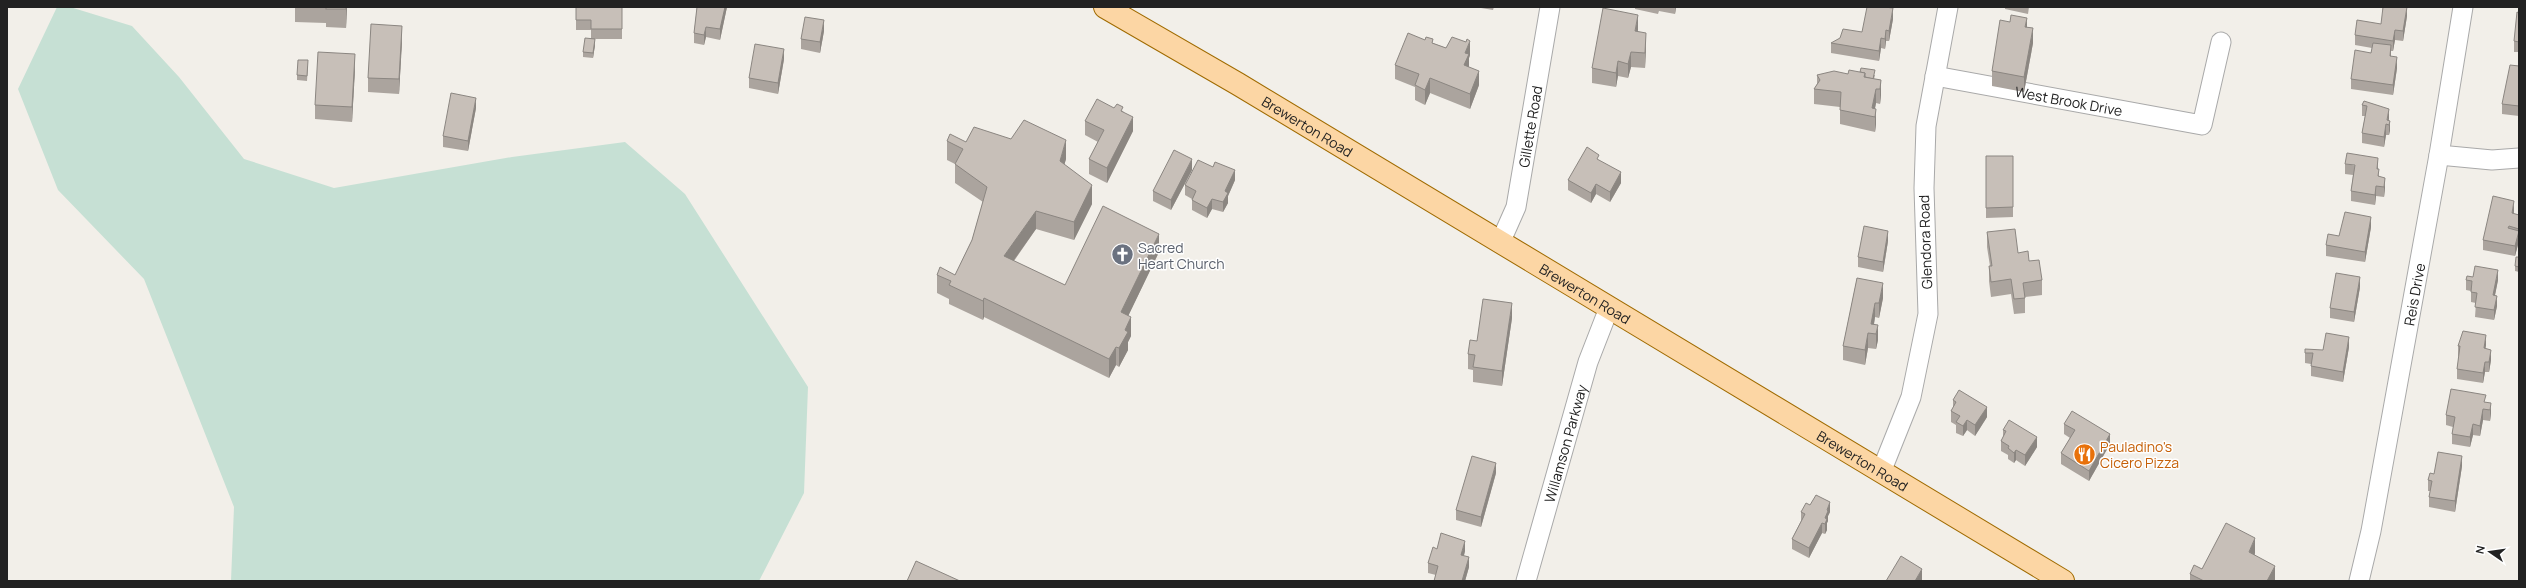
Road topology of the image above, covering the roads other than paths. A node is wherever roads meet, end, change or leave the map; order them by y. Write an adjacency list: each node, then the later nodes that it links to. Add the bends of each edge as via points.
1 (1105, 7): 9 (main road, Brewerton Road, via 1238,84)
2 (1550, 7): 9 (street, Gillette Road, via 1516,207)
3 (1948, 7): 6 (street, Glendora Road)
4 (2463, 7): 7 (street, Reis Drive)
5 (2221, 42): 6 (street, West Brook Drive, via 2202,125)
6 (1935, 76): 11 (street, Glendora Road, via 1926,126 1924,188 1928,314 1911,397)
7 (2439, 155): 8 (street, via 2492,160); 14 (street, Reis Drive, via 2371,531)
8 (2519, 158)
9 (1500, 243): 10 (main road, Brewerton Road)
10 (1609, 308): 11 (main road, Brewerton Road); 13 (street, Willamson Parkway, via 1588,362)
11 (1881, 472): 12 (main road, Brewerton Road)
12 (2054, 579)
13 (1526, 581)
14 (2359, 581)

